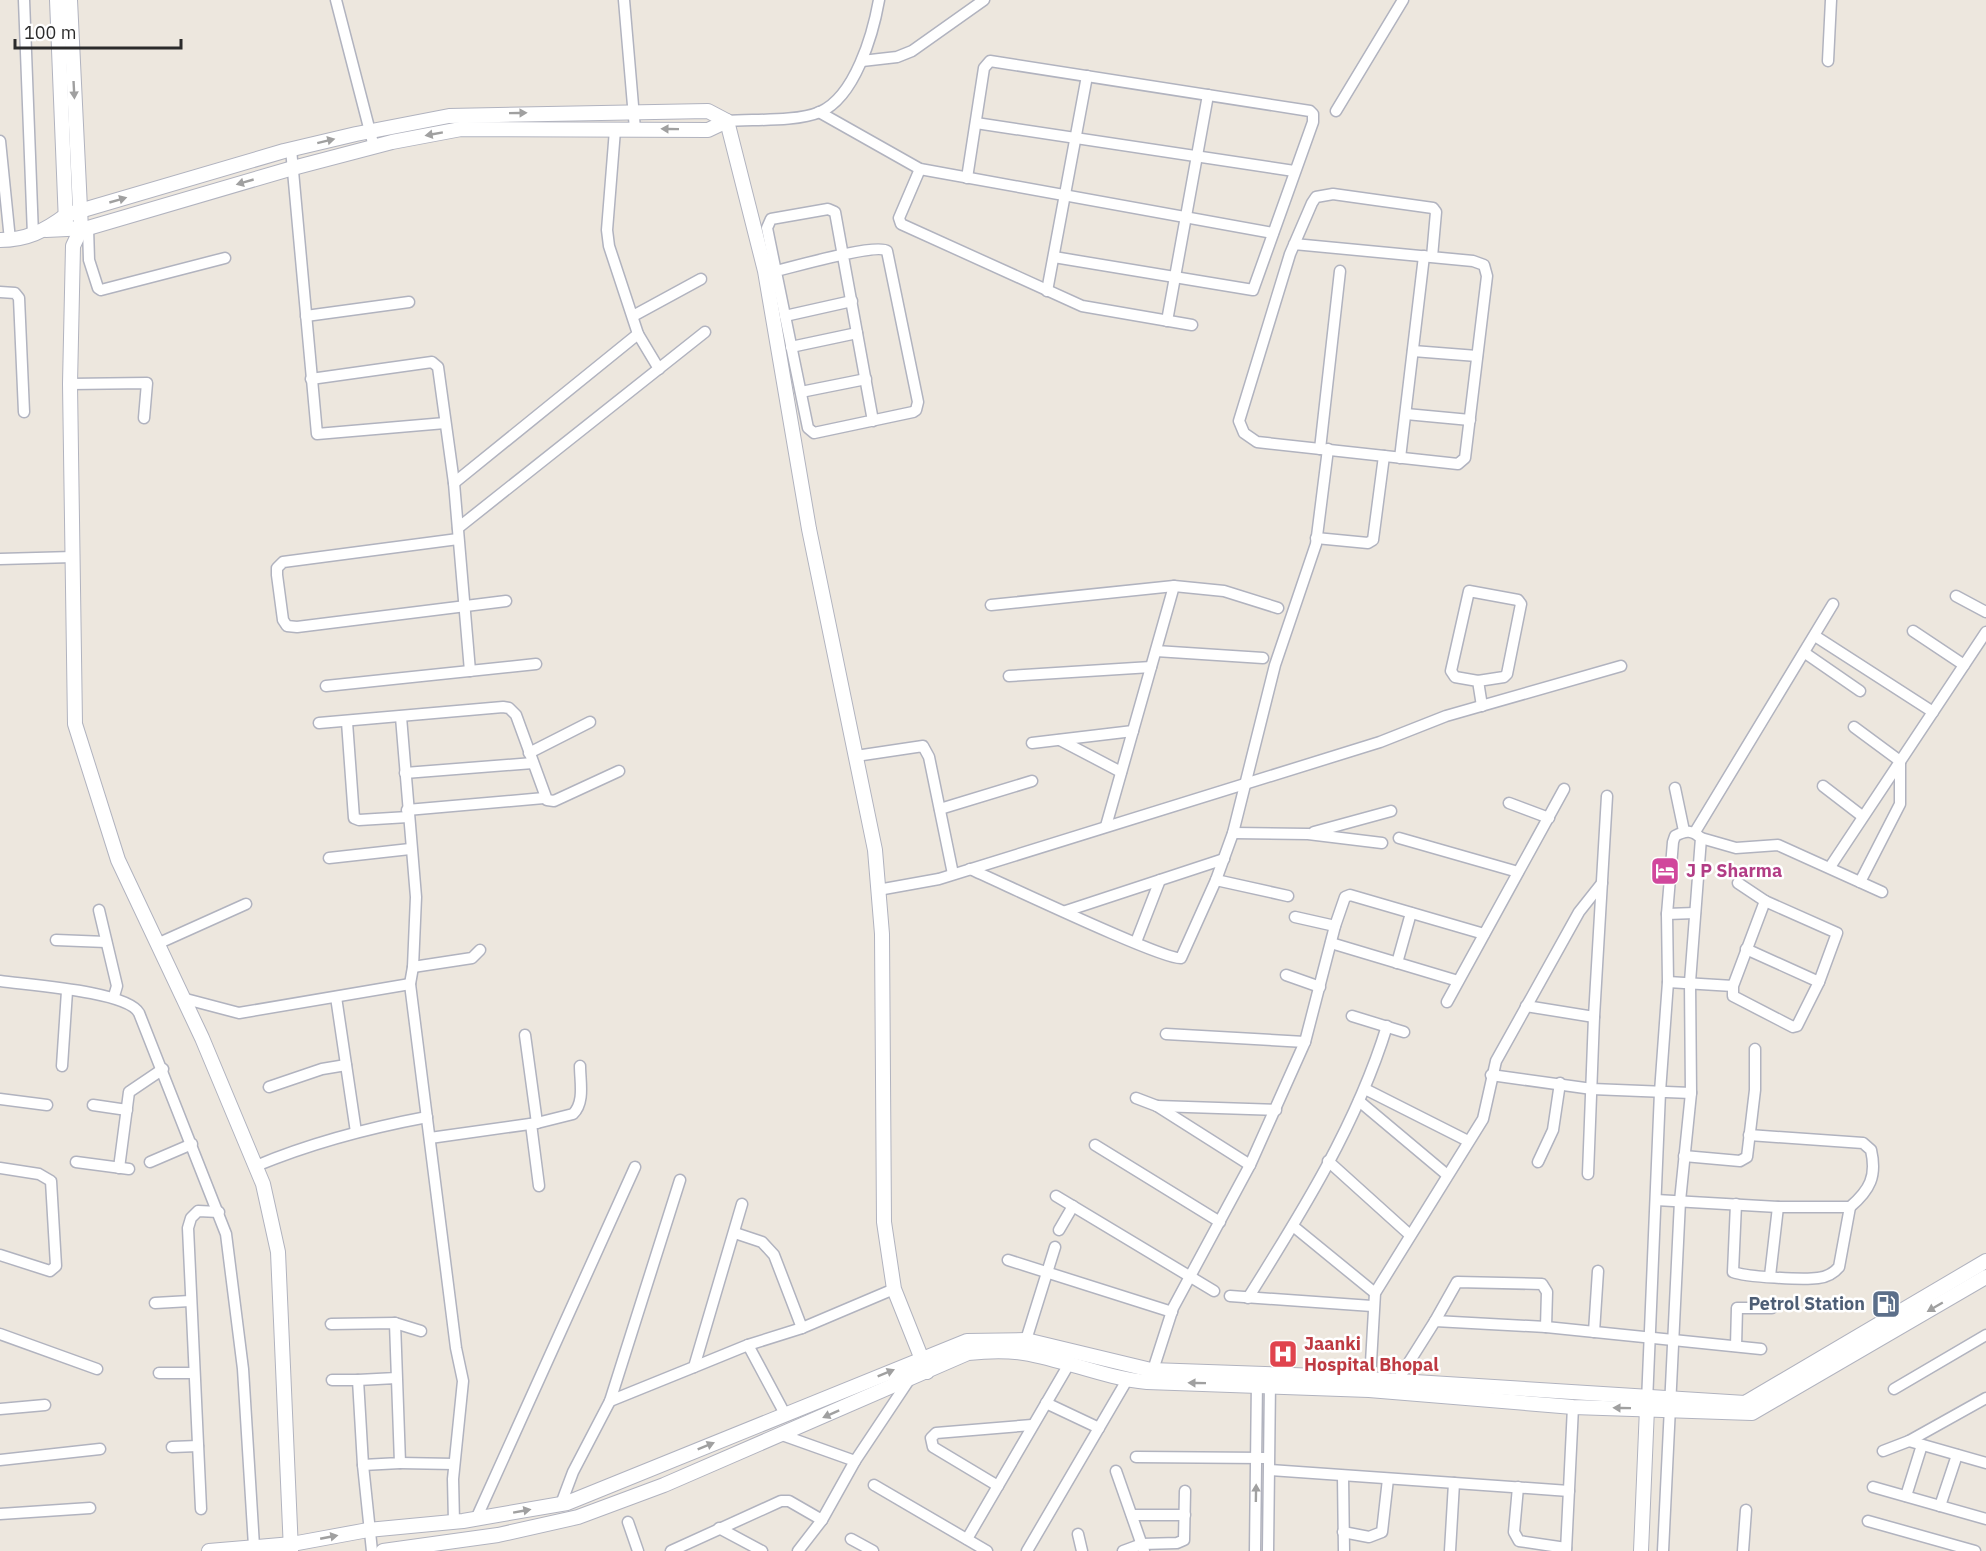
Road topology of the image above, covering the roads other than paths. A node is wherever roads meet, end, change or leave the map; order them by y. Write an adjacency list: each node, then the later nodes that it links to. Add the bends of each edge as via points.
1 (24, 0): 39 (street)
2 (57, 0): 10 (street)
3 (70, 0): 10 (street)
4 (336, 0): 22 (street)
5 (624, 0): 15 (street)
6 (879, 0): 11 (street)
7 (984, 0): 11 (street, via 912,51)
8 (1403, 0): 16 (street)
9 (1832, 0): 12 (street)
10 (65, 35): 33 (street, one-way to 33); 34 (street)
11 (862, 61): 17 (street, via 841,94)
12 (1828, 61)
13 (1087, 76): 14 (street); 19 (street, via 987,62); 23 (street)
14 (1208, 95): 27 (street); 30 (street, via 1313,114)
15 (635, 111): 18 (street, via 708,111); 20 (street); 22 (street, one-way to 15, via 461,115)
16 (1336, 111)
17 (819, 112): 18 (street); 29 (street)
18 (727, 121): 20 (street, one-way to 20, via 708,130); 60 (street)
19 (976, 123): 23 (street); 31 (street)
20 (635, 129): 21 (street)
21 (615, 130): 25 (street, one-way to 25, via 461,129); 56 (street, via 607,230)
22 (370, 131): 25 (street); 26 (street, one-way to 22)
23 (1076, 138): 27 (street); 32 (street)
24 (0, 141): 40 (street)
25 (374, 147): 28 (street)
26 (291, 149): 28 (street); 33 (street, one-way to 26)
27 (1197, 157): 30 (street); 35 (street)
28 (293, 168): 36 (street, one-way to 36); 55 (street)
29 (920, 169): 31 (street); 51 (street, via 899,218 901,224)
30 (1294, 171): 38 (street)
31 (967, 178): 32 (street)
32 (1065, 195): 35 (street); 44 (street)
33 (80, 211): 34 (street); 36 (street)
34 (66, 215): 37 (street); 39 (street)
35 (1186, 217): 38 (street); 49 (street)
36 (84, 229): 37 (street); 42 (street); 46 (street, via 89,260 101,290)
37 (66, 231): 39 (street); 42 (street)
38 (1273, 232): 49 (street, via 1253,290)
39 (39, 233): 40 (street)
40 (3, 240)
41 (1294, 244): 45 (street); 45 (street, via 1316,197 1333,194 1433,208 1436,212); 78 (street, via 1239,421 1244,433 1257,441)
42 (73, 246): 70 (street)
43 (844, 256): 47 (street); 47 (street, via 834,210 771,219 767,228); 53 (street); 76 (street, via 881,248 889,256 918,402 913,412)
44 (1054, 257): 49 (street); 51 (street)
45 (1428, 257): 65 (street); 66 (street, via 1484,265 1487,276)
46 (225, 258)
47 (776, 271): 57 (street)
48 (1340, 271): 78 (street)
49 (1176, 277): 58 (street)
50 (701, 279): 56 (street)
51 (1047, 291): 58 (street, via 1082,306)
52 (0, 292): 72 (street, via 15,293 19,298)
53 (852, 301): 57 (street); 63 (street)
54 (409, 302): 55 (street)
55 (306, 316): 68 (street)
56 (633, 316): 62 (street)
57 (785, 316): 60 (street)
58 (1167, 321): 59 (street)
59 (1192, 325)
60 (781, 330): 64 (street); 119 (street, via 809,529)
61 (705, 332): 67 (street)
62 (638, 333): 67 (street); 81 (street)
63 (857, 333): 64 (street); 69 (street)
64 (791, 347): 71 (street)
65 (1413, 351): 66 (street); 73 (street)
66 (1477, 356): 75 (street)
67 (659, 369): 82 (street)
68 (311, 379): 77 (street, via 315,430 320,435); 77 (street, via 432,362 438,367)
69 (866, 379): 71 (street); 76 (street)
70 (70, 384): 74 (street, via 147,383); 84 (street)
71 (801, 392): 76 (street, via 812,432)
72 (24, 412)
73 (1406, 414): 75 (street); 80 (street)
74 (144, 418)
75 (1470, 420): 80 (street, via 1462,462)
76 (873, 421)
77 (445, 423): 81 (street)
78 (1324, 449): 79 (street); 83 (street)
79 (1384, 456): 80 (street); 83 (street, via 1373,540 1368,543)
80 (1400, 458)
81 (454, 483): 82 (street)
82 (458, 533): 90 (street); 90 (street, via 283,562 277,574 284,620 292,627)
83 (1316, 538): 126 (street, via 1275,665)
84 (67, 557): 85 (street); 172 (street, via 75,724 118,860)
85 (0, 559)
86 (1174, 586): 91 (street); 92 (street, via 1224,591); 97 (street)
87 (1956, 596): 93 (street)
88 (506, 601): 90 (street)
89 (1833, 604): 96 (street)
90 (464, 605): 104 (street)
91 (991, 605)
92 (1278, 608)
93 (1986, 612)
94 (1913, 631): 101 (street)
95 (1986, 632): 101 (street)
96 (1815, 636): 98 (street); 110 (street)
97 (1156, 651): 99 (street); 103 (street)
98 (1805, 653): 108 (street); 141 (street)
99 (1263, 658)
100 (536, 664): 104 (street)
101 (1964, 664): 110 (street)
102 (1620, 666): 109 (street)
103 (1151, 667): 105 (street); 116 (street)
104 (470, 671): 107 (street)
105 (1009, 676)
106 (1478, 681): 106 (street, via 1455,677 1451,671 1469,591 1518,600 1521,604 1507,674); 109 (street)
107 (326, 686)
108 (1860, 691)
109 (1482, 705): 126 (street, via 1380,742)
110 (1933, 712): 121 (street)
111 (401, 717): 112 (street); 120 (street, via 509,708 516,715); 124 (street)
112 (348, 722): 114 (street); 135 (street, via 354,818)
113 (590, 722): 120 (street)
114 (319, 723)
115 (1854, 727): 121 (street)
116 (1133, 731): 117 (street); 123 (street)
117 (1060, 740): 118 (street); 123 (street)
118 (1032, 743)
119 (856, 756): 133 (street, via 923,746); 156 (street, via 875,850)
120 (531, 758): 124 (street); 131 (street)
121 (1900, 760): 136 (street); 153 (street, via 1900,804)
122 (619, 771): 131 (street, via 554,801)
123 (1121, 772): 138 (street)
124 (405, 773): 135 (street)
125 (1032, 781): 133 (street)
126 (1245, 783): 138 (street); 139 (street)
127 (1823, 786): 136 (street)
128 (1676, 788): 141 (street)
129 (1564, 789): 137 (street)
130 (1606, 796): 154 (street)
131 (544, 798): 135 (street)
132 (1509, 803): 137 (street)
133 (940, 809): 150 (street)
134 (1392, 812): 140 (street)
135 (407, 813): 144 (street)
136 (1862, 816): 147 (street)
137 (1549, 818): 149 (street)
138 (1106, 826): 148 (street)
139 (1233, 833): 140 (street); 146 (street)
140 (1308, 834): 143 (street)
141 (1693, 834): 147 (street, via 1736,848 1778,845); 164 (street); 165 (street, via 1675,836 1673,842)
142 (1399, 838): 149 (street)
143 (1382, 843)
144 (410, 849): 145 (street); 177 (street, via 416,897)
145 (329, 858)
146 (1224, 859): 151 (street); 152 (street)
147 (1830, 867): 153 (street)
148 (970, 869): 150 (street); 162 (street)
149 (1518, 872): 168 (street)
150 (953, 874): 156 (street)
151 (1160, 880): 162 (street); 171 (street)
152 (1216, 880): 158 (street); 171 (street, via 1181,958)
153 (1860, 882): 157 (street)
154 (1602, 883): 192 (street, via 1579,912); 194 (street)
155 (1738, 883): 159 (street)
156 (878, 890): 264 (street, via 885,1091 884,1222)
157 (1882, 892)
158 (1288, 896)
159 (1765, 901): 174 (street); 183 (street, via 1837,933)
160 (246, 903): 172 (street)
161 (99, 910): 170 (street)
162 (1066, 912): 171 (street)
163 (1411, 913): 167 (street, via 1347,895); 168 (street); 176 (street)
164 (1695, 913): 165 (street); 182 (street)
165 (1667, 914): 181 (street)
166 (1295, 917): 167 (street)
167 (1335, 926): 173 (street)
168 (1484, 934): 180 (street)
169 (56, 940): 170 (street)
170 (106, 942): 188 (street, via 117,986)
171 (1136, 942)
172 (157, 944): 190 (street)
173 (1330, 944): 176 (street); 186 (street)
174 (1746, 949): 183 (street); 185 (street)
175 (480, 950): 177 (street, via 472,958)
176 (1397, 963): 180 (street)
177 (413, 967): 184 (street)
178 (1287, 975): 186 (street)
179 (0, 981): 187 (street)
180 (1458, 981): 191 (street)
181 (1668, 982): 182 (street); 210 (street)
182 (1690, 982): 185 (street); 211 (street)
183 (1819, 982): 185 (street, via 1801,1023 1793,1027 1733,996)
184 (410, 984): 189 (street); 220 (street)
185 (1733, 986)
186 (1320, 987): 199 (street)
187 (67, 991): 188 (street); 202 (street)
188 (114, 996): 204 (street, via 138,1009)
189 (336, 997): 190 (street, via 239,1012); 201 (street)
190 (182, 998): 234 (street)
191 (1447, 1002)
192 (1526, 1006): 194 (street); 205 (street)
193 (1352, 1016): 195 (street)
194 (1594, 1017): 209 (street)
195 (1387, 1026): 196 (street); 208 (street)
196 (1404, 1032)
197 (1166, 1034): 199 (street)
198 (525, 1035): 221 (street)
199 (1305, 1042): 219 (street)
200 (1755, 1049): 223 (street)
201 (346, 1065): 207 (street); 222 (street)
202 (62, 1066)
203 (580, 1066): 221 (street, via 581,1097 577,1110)
204 (163, 1069): 218 (street, via 131,1089); 226 (street)
205 (1491, 1075): 206 (street); 225 (street, via 1483,1119)
206 (1560, 1083): 209 (street); 232 (street, via 1553,1130)
207 (269, 1087)
208 (1365, 1089): 214 (street); 225 (street)
209 (1592, 1089): 210 (street); 238 (street)
210 (1660, 1092): 211 (street); 242 (street)
211 (1691, 1093): 228 (street)
212 (1136, 1098): 217 (street)
213 (0, 1099): 215 (street)
214 (1359, 1101): 229 (street); 237 (street)
215 (47, 1105)
216 (93, 1105): 218 (street)
217 (1157, 1106): 219 (street); 233 (street)
218 (127, 1110): 230 (street, via 124,1168)
219 (1276, 1110): 233 (street)
220 (427, 1117): 222 (street); 224 (street)
221 (534, 1123): 224 (street); 240 (street)
222 (356, 1132): 234 (street)
223 (1749, 1136): 228 (street, via 1747,1157 1740,1161); 248 (street, via 1863,1143 1871,1150 1872,1180)
224 (430, 1138): 333 (street, via 463,1381)
225 (1468, 1141): 237 (street)
226 (192, 1144): 231 (street); 249 (street)
227 (1095, 1145): 250 (street)
228 (1684, 1156): 243 (street)
229 (1328, 1161): 251 (street); 254 (street)
230 (76, 1162)
231 (150, 1162)
232 (1538, 1162)
233 (1250, 1165): 250 (street)
234 (256, 1166): 368 (street, via 278,1252)
235 (635, 1167): 357 (street)
236 (0, 1168): 256 (street, via 39,1174 51,1181 56,1266 50,1271)
237 (1446, 1174): 254 (street)
238 (1588, 1174)
239 (680, 1180): 308 (street)
240 (539, 1186)
241 (1056, 1196): 246 (street)
242 (1656, 1200): 243 (street); 284 (street)
243 (1680, 1201): 245 (street); 286 (street)
244 (742, 1204): 253 (street)
245 (1736, 1204): 247 (street); 262 (street, via 1733,1272)
246 (1073, 1206): 252 (street); 261 (street)
247 (1778, 1207): 248 (street); 262 (street)
248 (1850, 1207): 262 (street, via 1842,1261 1834,1273 1819,1278)
249 (219, 1212): 269 (street, via 198,1211 189,1222); 367 (street, via 237,1306)
250 (1220, 1222): 261 (street)
251 (1293, 1226): 266 (street); 268 (street)
252 (1059, 1230)
253 (735, 1233): 278 (street, via 762,1242 774,1255); 292 (street)
254 (1410, 1235): 266 (street)
255 (1055, 1247): 260 (street)
256 (0, 1255)
257 (1008, 1260): 260 (street)
258 (1986, 1261): 281 (street)
259 (1598, 1271): 280 (street)
260 (1047, 1272): 273 (street); 285 (street)
261 (1190, 1275): 265 (street); 273 (street)
262 (1770, 1276)
263 (1986, 1277): 281 (street, one-way to 281)
264 (894, 1289): 278 (street); 290 (street)
265 (1214, 1291)
266 (1375, 1293): 271 (street)
267 (1230, 1296): 268 (street)
268 (1248, 1298): 271 (street)
269 (190, 1301): 270 (street); 297 (street)
270 (155, 1303)
271 (1372, 1305): 304 (street)
272 (1772, 1308): 288 (street, via 1737,1308)
273 (1172, 1312): 294 (street)
274 (1435, 1321): 277 (street); 277 (street, via 1457,1282 1542,1284 1546,1288); 305 (street)
275 (395, 1323): 276 (street); 279 (street); 298 (street)
276 (331, 1324)
277 (1546, 1327): 280 (street)
278 (802, 1328): 287 (street)
279 (422, 1331)
280 (1594, 1332): 284 (street)
281 (1877, 1333): 311 (street, via 1754,1413)
282 (0, 1334): 293 (street)
283 (1986, 1335): 306 (street)
284 (1650, 1339): 286 (street); 309 (street)
285 (1026, 1340): 290 (street, via 967,1341); 294 (street)
286 (1673, 1341): 288 (street); 311 (street)
287 (748, 1345): 292 (street); 315 (street)
288 (1736, 1346): 289 (street)
289 (1761, 1349)
290 (921, 1359): 295 (street); 315 (street, one-way to 290)
291 (1069, 1364): 295 (street, via 993,1350 957,1356); 303 (street); 310 (street)
292 (694, 1366): 308 (street)
293 (97, 1369)
294 (1153, 1370): 299 (street)
295 (927, 1372): 302 (street)
296 (159, 1373): 297 (street)
297 (193, 1373): 321 (street)
298 (396, 1378): 301 (street); 331 (street)
299 (1263, 1379): 303 (street, one-way to 303); 304 (street); 313 (street); 327 (street); 328 (street)
300 (332, 1380): 301 (street)
301 (358, 1380): 334 (street)
302 (909, 1380): 318 (street, one-way to 318); 330 (street)
303 (1127, 1380): 317 (street)
304 (1370, 1380): 305 (street)
305 (1396, 1383): 309 (street)
306 (1894, 1389)
307 (1986, 1398): 319 (street)
308 (610, 1401): 347 (street)
309 (1647, 1402): 311 (street); 313 (street, one-way to 313); 387 (street)
310 (1046, 1403): 316 (street); 317 (street)
311 (1669, 1403): 388 (street)
312 (45, 1405): 314 (street)
313 (1574, 1407): 345 (street)
314 (0, 1408)
315 (785, 1414): 347 (street, one-way to 315)
316 (1032, 1425): 341 (street); 341 (street, via 936,1433 931,1438 933,1447)
317 (1099, 1428): 380 (street)
318 (782, 1436): 330 (street); 366 (street, via 578,1517)
319 (1909, 1441): 320 (street); 324 (street)
320 (1922, 1444): 325 (street); 346 (street)
321 (198, 1446): 322 (street); 350 (street)
322 (172, 1447)
323 (100, 1449): 329 (street)
324 (1883, 1451)
325 (1957, 1455): 332 (street); 348 (street)
326 (1136, 1457): 327 (street)
327 (1257, 1458): 328 (street); 383 (street, one-way to 327)
328 (1270, 1458): 335 (street)
329 (0, 1460)
330 (855, 1461): 356 (street)
331 (400, 1463): 333 (street); 334 (street)
332 (1986, 1463)
333 (454, 1464): 357 (street)
334 (363, 1465): 361 (street)
335 (1270, 1470): 337 (street); 384 (street)
336 (1116, 1471): 353 (street)
337 (1343, 1476): 338 (street); 362 (street)
338 (1388, 1479): 339 (street); 362 (street, via 1382,1532 1369,1537)
339 (1454, 1483): 342 (street); 386 (street)
340 (874, 1485): 365 (street)
341 (998, 1486): 365 (street)
342 (1518, 1487): 345 (street); 370 (street, via 1514,1532 1519,1540)
343 (1873, 1487): 346 (street)
344 (1185, 1491): 354 (street)
345 (1569, 1491): 370 (street)
346 (1906, 1496): 348 (street)
347 (561, 1504): 357 (street, one-way to 347)
348 (1940, 1506): 355 (street)
349 (90, 1508): 352 (street)
350 (201, 1509)
351 (1746, 1510): 389 (street)
352 (0, 1514)
353 (1132, 1515): 354 (street); 369 (street)
354 (1185, 1515): 369 (street, via 1185,1536 1181,1542)
355 (1986, 1519)
356 (822, 1520): 360 (street, via 789,1501); 377 (street)
357 (464, 1521): 361 (street); 366 (street)
358 (1868, 1521): 390 (street)
359 (628, 1522): 374 (street)
360 (718, 1528): 375 (street); 376 (street)
361 (368, 1530): 368 (street, one-way to 361); 372 (street)
362 (1343, 1532): 385 (street)
363 (1078, 1534): 381 (street)
364 (851, 1539): 378 (street)
365 (967, 1539): 379 (street)
366 (473, 1545): 373 (street)
367 (254, 1546): 368 (street); 371 (street)
368 (292, 1548)
369 (1143, 1548): 382 (street)
370 (1566, 1550)
371 (209, 1551)
372 (372, 1551)
373 (383, 1551)
374 (638, 1551)
375 (670, 1551)
376 (762, 1551)
377 (798, 1551)
378 (873, 1551)
379 (987, 1551)
380 (1027, 1551)
381 (1082, 1551)
382 (1123, 1551)
383 (1255, 1551)
384 (1268, 1551)
385 (1344, 1551)
386 (1450, 1551)
387 (1641, 1551)
388 (1663, 1551)
389 (1743, 1551)
390 (1975, 1551)

